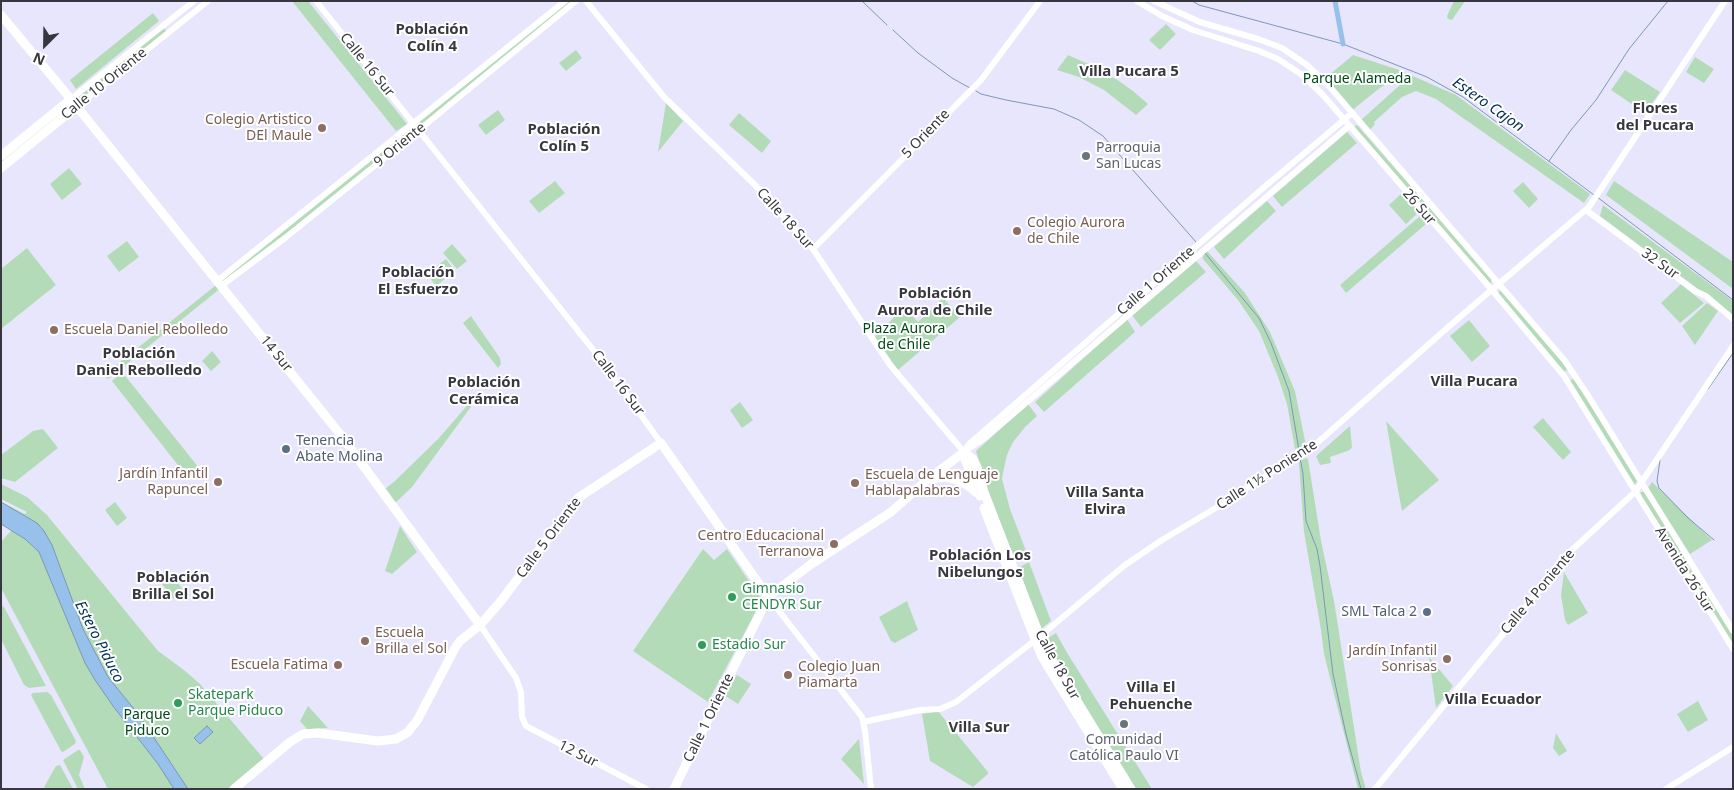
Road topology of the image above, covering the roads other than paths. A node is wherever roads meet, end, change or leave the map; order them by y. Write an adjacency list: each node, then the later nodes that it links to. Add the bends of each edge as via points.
1 (194, 1): 13 (street, Calle 10 Oriente)
2 (208, 1): 14 (street, Calle 10 Oriente)
3 (316, 1): 20 (street, Calle 16 Sur)
4 (565, 1): 12 (street, 9 Oriente)
5 (576, 1): 12 (street, 9 Oriente)
6 (586, 1): 26 (street, Calle 18 Sur, via 664,98 754,184)
7 (1040, 1): 26 (street, 5 Oriente, via 981,80)
8 (1136, 1): 19 (street, 26 Sur, via 1188,28 1259,50 1285,63 1311,83)
9 (1154, 1): 18 (street, 26 Sur, via 1200,22 1288,51 1313,70)
10 (1725, 1): 25 (street, Calle 1½ Poniente)
11 (1, 15): 17 (main road, 14 Sur)
12 (542, 24): 15 (street, 9 Oriente); 16 (street, 9 Oriente)
13 (117, 63): 14 (street); 17 (street, Calle 10 Oriente)
14 (123, 70): 17 (street, Calle 10 Oriente)
15 (460, 85): 16 (street); 20 (street, 9 Oriente)
16 (464, 92): 22 (street, 9 Oriente)
17 (74, 103): 23 (main road, Calle 10 Oriente); 24 (main road, Calle 10 Oriente); 27 (main road, 14 Sur)
18 (1352, 113): 19 (street, Calle 1 Oriente); 28 (street, 26 Sur)
19 (1344, 120): 21 (street, 26 Sur); 33 (street, Calle 1 Oriente, via 969,444)
20 (414, 123): 22 (street, Calle 16 Sur); 27 (street, 9 Oriente)
21 (1349, 126): 29 (street, 26 Sur); 33 (street, Calle 1 Oriente, via 985,438)
22 (419, 130): 27 (street, 9 Oriente, via 285,238); 32 (street, Calle 16 Sur, via 602,361)
23 (1, 156)
24 (1, 168)
25 (1586, 210): 28 (street, Calle 1½ Poniente); 30 (street, 32 Sur)
26 (813, 249): 33 (street, Calle 18 Sur, via 890,365)
27 (219, 284): 39 (main road, 14 Sur, via 345,440)
28 (1499, 284): 29 (street, Calle 1½ Poniente); 35 (street, 26 Sur, via 1571,370)
29 (1492, 290): 36 (street, 26 Sur, via 1564,376); 41 (street, Calle 1½ Poniente, via 1317,443 1125,565)
30 (1733, 319)
31 (1733, 346): 35 (street, Calle 4 Poniente)
32 (660, 442): 38 (main road, Calle 16 Sur); 39 (main road, Calle 5 Oriente, via 578,498)
33 (964, 452): 34 (main road, Calle 1 Oriente); 37 (main road, Calle 18 Sur); 41 (main road, Calle 18 Sur, via 977,466)
34 (928, 480): 37 (main road, via 939,477 957,480); 38 (main road, Calle 1 Oriente, via 891,512 810,565)
35 (1642, 483): 36 (street, Calle 4 Poniente); 40 (street)
36 (1635, 492): 42 (street, Avenida 26 Sur); 52 (street, Calle 4 Poniente, via 1561,560)
37 (980, 496): 41 (main road, Calle 18 Sur)
38 (768, 598): 44 (street, Calle 16 Sur, via 854,706); 48 (main road, Calle 1 Oriente)
39 (480, 625): 43 (street, 14 Sur, via 516,678); 46 (main road, Calle 5 Oriente, via 460,641 418,719 404,734 378,741 303,734)
40 (1733, 631)
41 (1037, 639): 44 (street, Calle 1½ Poniente, via 956,702 940,709); 50 (main road, Calle 18 Sur, via 1042,658); 51 (main road, Calle 18 Sur)
42 (1733, 649)
43 (521, 710): 47 (street, 12 Sur, via 528,728)
44 (863, 722): 49 (street, Calle 16 Sur)
45 (1733, 747): 53 (street)
46 (234, 789)
47 (646, 789)
48 (674, 789)
49 (871, 789)
50 (1123, 789)
51 (1131, 789)
52 (1376, 789)
53 (1666, 789)

